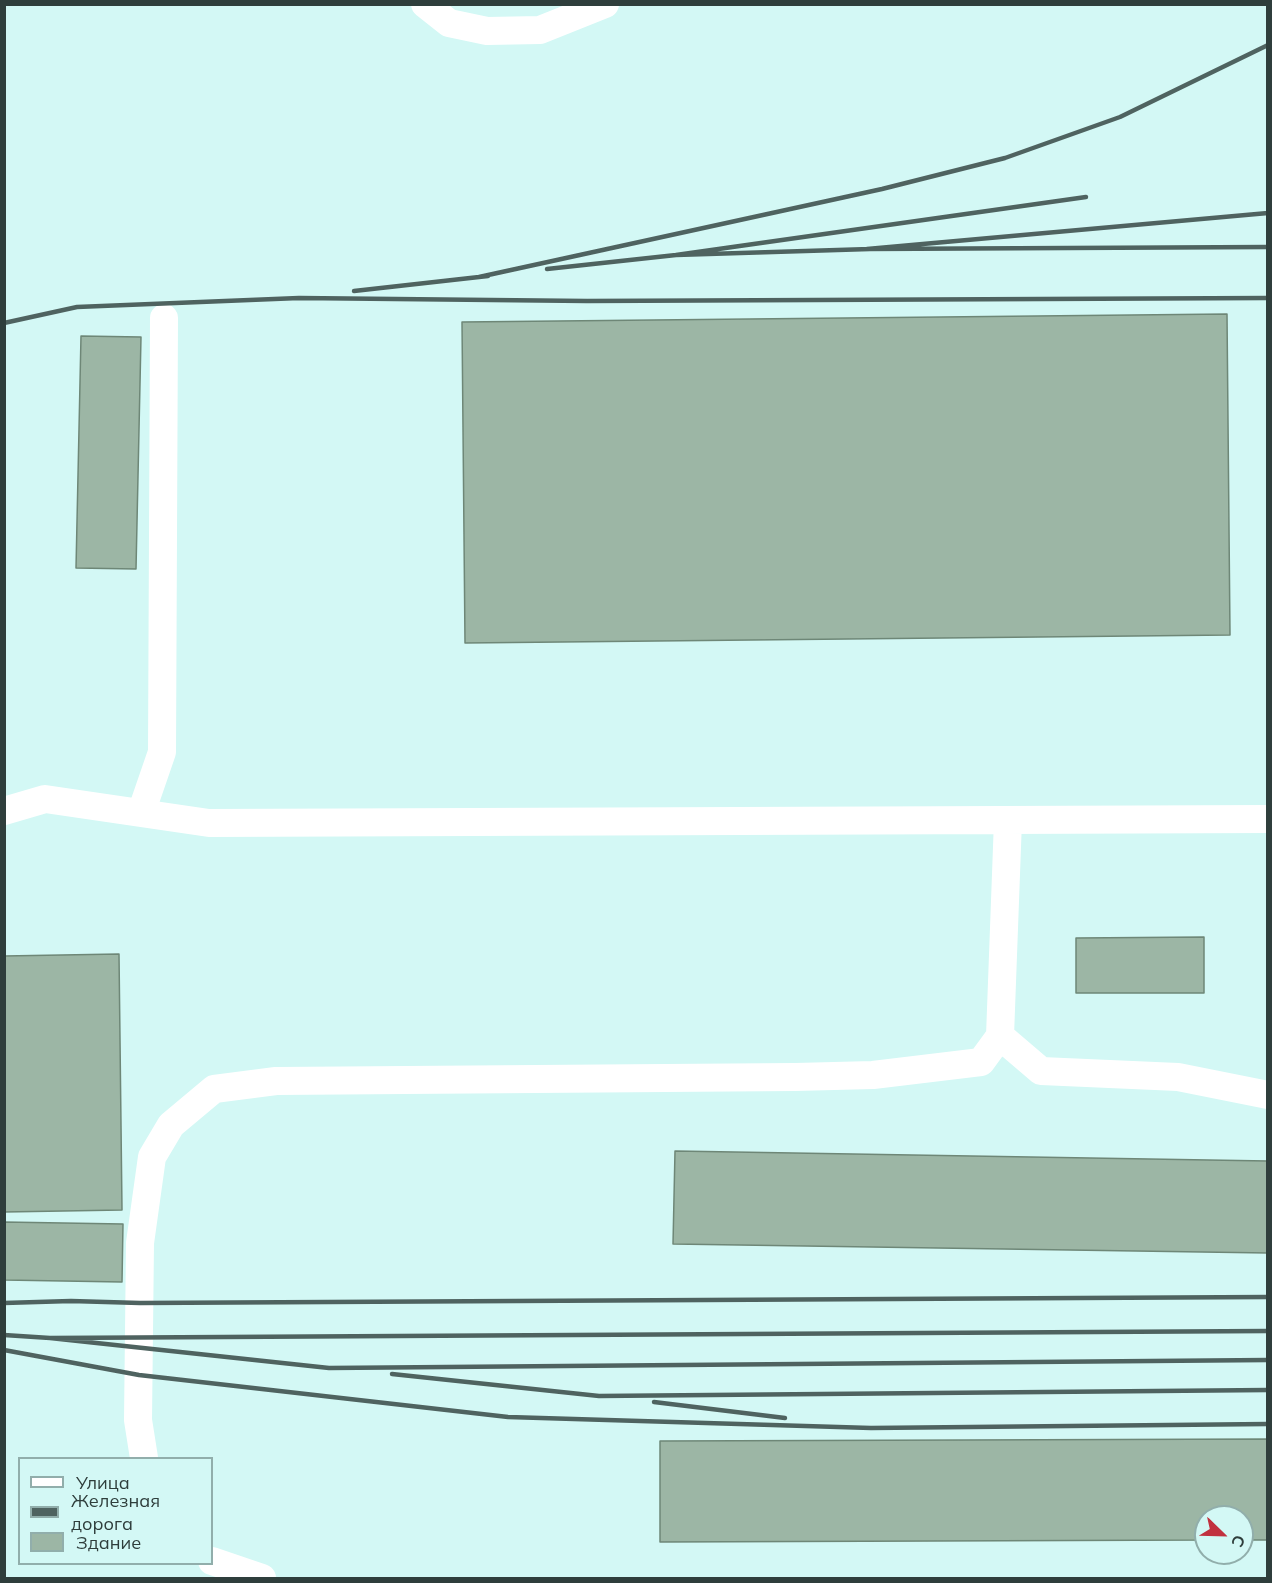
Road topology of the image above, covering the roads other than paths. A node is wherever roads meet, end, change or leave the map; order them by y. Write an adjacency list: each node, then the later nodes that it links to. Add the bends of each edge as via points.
1 (425, 4): 2 (street, via 449,23 487,31 540,30)
2 (605, 4)
3 (164, 318): 5 (street, via 162,752)
4 (4, 811): 5 (street, via 45,799)
5 (141, 813): 7 (street, via 209,823)
6 (1268, 819): 7 (street)
7 (1008, 820): 8 (street)
8 (1000, 1036): 9 (street, via 1041,1071 1179,1077); 10 (street, via 981,1062 873,1075 276,1081 214,1089 171,1125 152,1157 140,1243 138,1420)
9 (1268, 1095)
10 (144, 1457)
11 (213, 1561): 12 (street)
12 (262, 1578)

